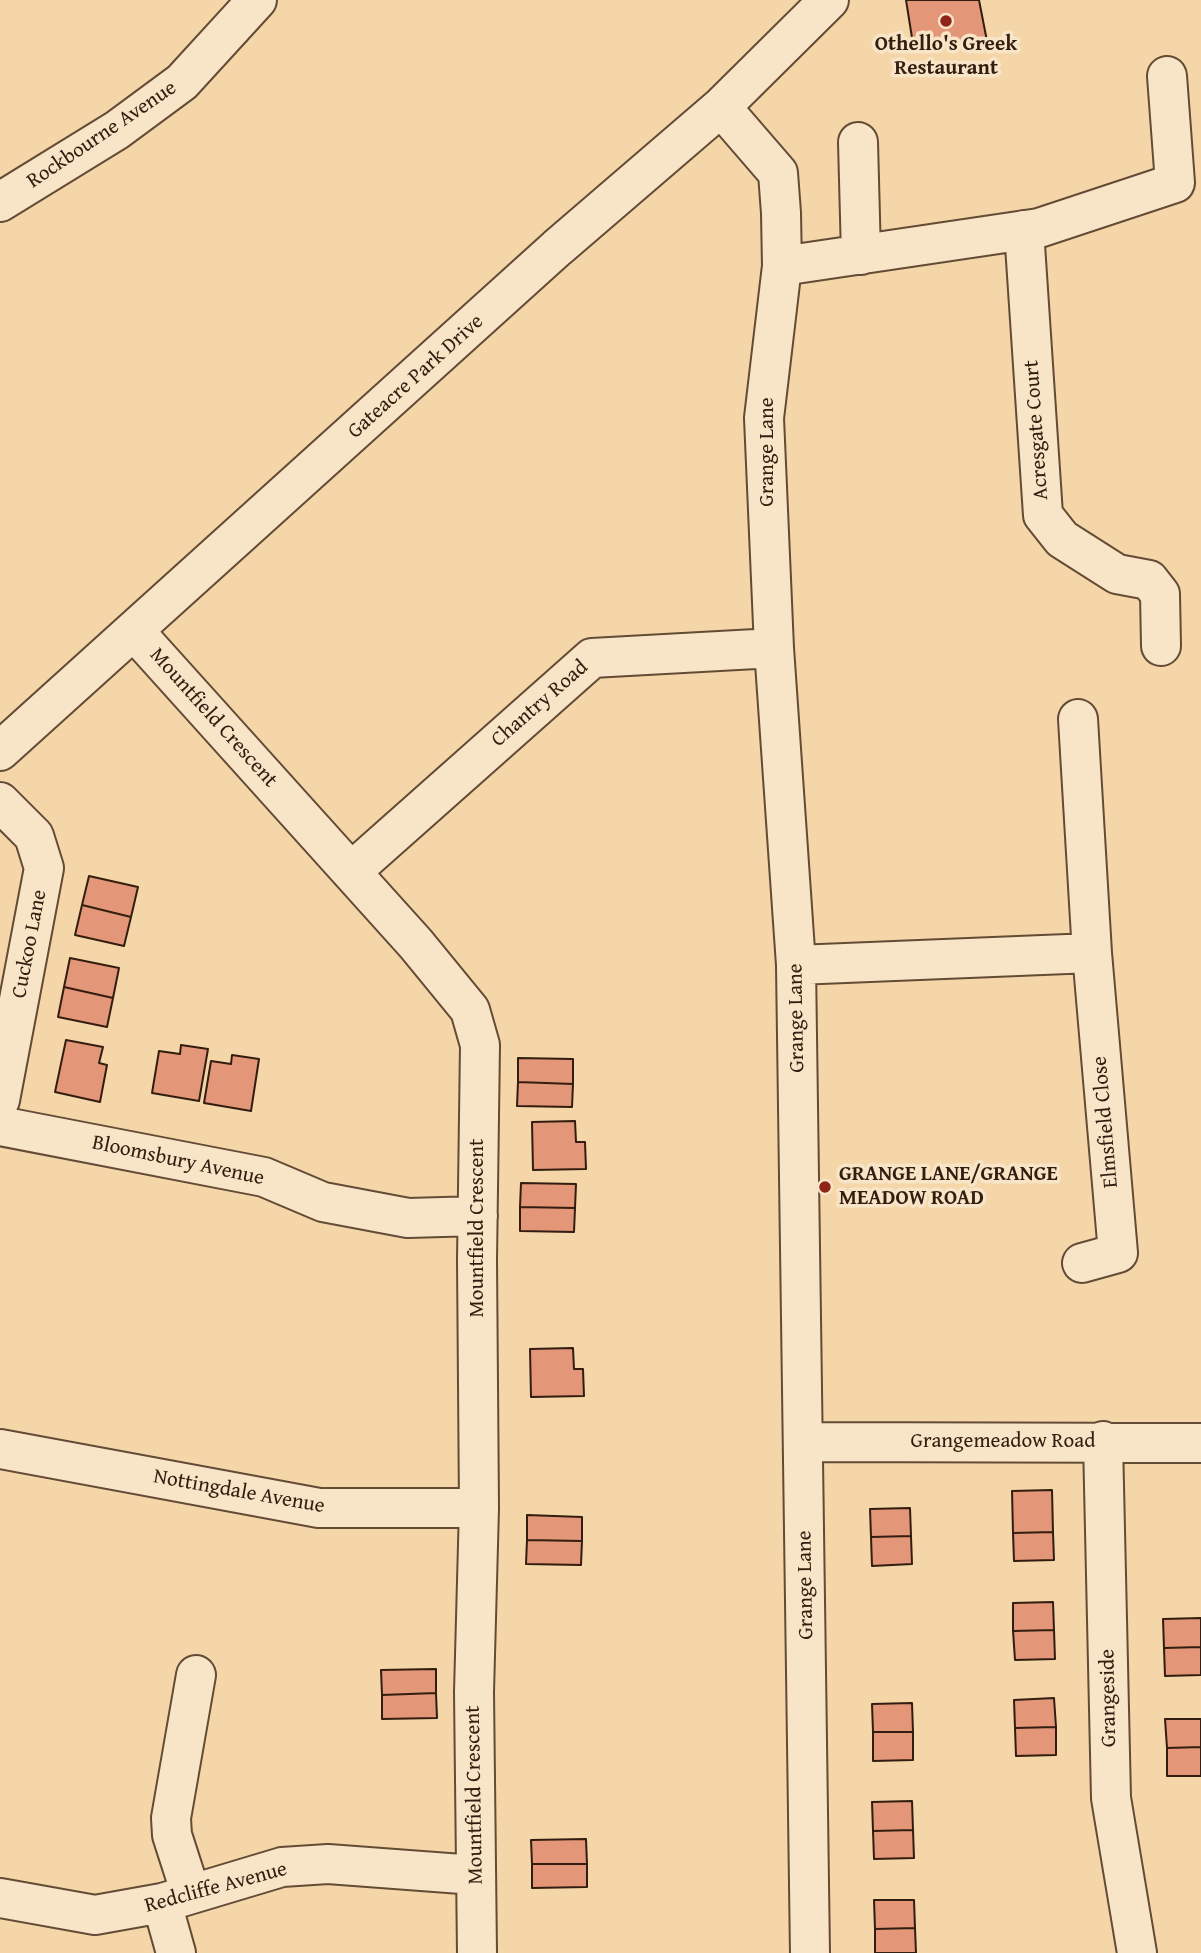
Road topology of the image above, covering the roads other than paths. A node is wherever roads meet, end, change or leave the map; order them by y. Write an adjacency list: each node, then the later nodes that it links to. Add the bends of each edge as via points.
1 (257, 0): 6 (street, Rockbourne Avenue, via 182,82 117,130)
2 (829, 0): 4 (street, Gateacre Park Drive)
3 (1167, 76): 7 (street, via 1175,183)
4 (721, 107): 9 (street, Grange Lane, via 778,173); 10 (street, Gateacre Park Drive, via 558,248)
5 (858, 142): 8 (street)
6 (0, 202)
7 (1024, 230): 8 (street); 11 (street, Acresgate Court, via 1043,515 1062,539 1117,574 1149,580 1160,594)
8 (861, 255): 9 (street)
9 (782, 266): 12 (street, Grange Lane, via 764,418)
10 (135, 632): 14 (street, Gateacre Park Drive); 16 (street, Mountfield Crescent)
11 (1161, 646)
12 (774, 648): 16 (street, Chantry Road, via 592,658); 18 (street, Grange Lane)
13 (1078, 719): 17 (street, Elmsfield Close)
14 (0, 751)
15 (0, 802): 19 (street, Cuckoo Lane, via 34,836 44,868)
16 (352, 871): 21 (street, Mountfield Crescent, via 470,1010 480,1045)
17 (1092, 953): 18 (street); 22 (street, Elmsfield Close, via 1118,1254)
18 (796, 965): 24 (street, Grange Lane)
19 (0, 1100)
20 (0, 1126): 21 (street, Bloomsbury Avenue, via 264,1177 323,1202 395,1216)
21 (478, 1216): 27 (street, Mountfield Crescent)
22 (1082, 1264)
23 (1103, 1441): 24 (street, Grangemeadow Road); 25 (street, Grangemeadow Road); 35 (street, Grangeside, via 1111,1798)
24 (804, 1442): 34 (street, Grange Lane)
25 (1201, 1443)
26 (0, 1449): 27 (street, Nottingdale Avenue, via 319,1508)
27 (480, 1508): 29 (street, Mountfield Crescent)
28 (196, 1675): 31 (street, via 171,1818)
29 (475, 1875): 31 (street, Redcliffe Avenue, via 328,1864 282,1867); 33 (street, Mountfield Crescent)
30 (0, 1898): 31 (street, Redcliffe Avenue, via 95,1915)
31 (176, 1899): 32 (street)
32 (176, 1953)
33 (477, 1953)
34 (810, 1953)
35 (1137, 1953)

